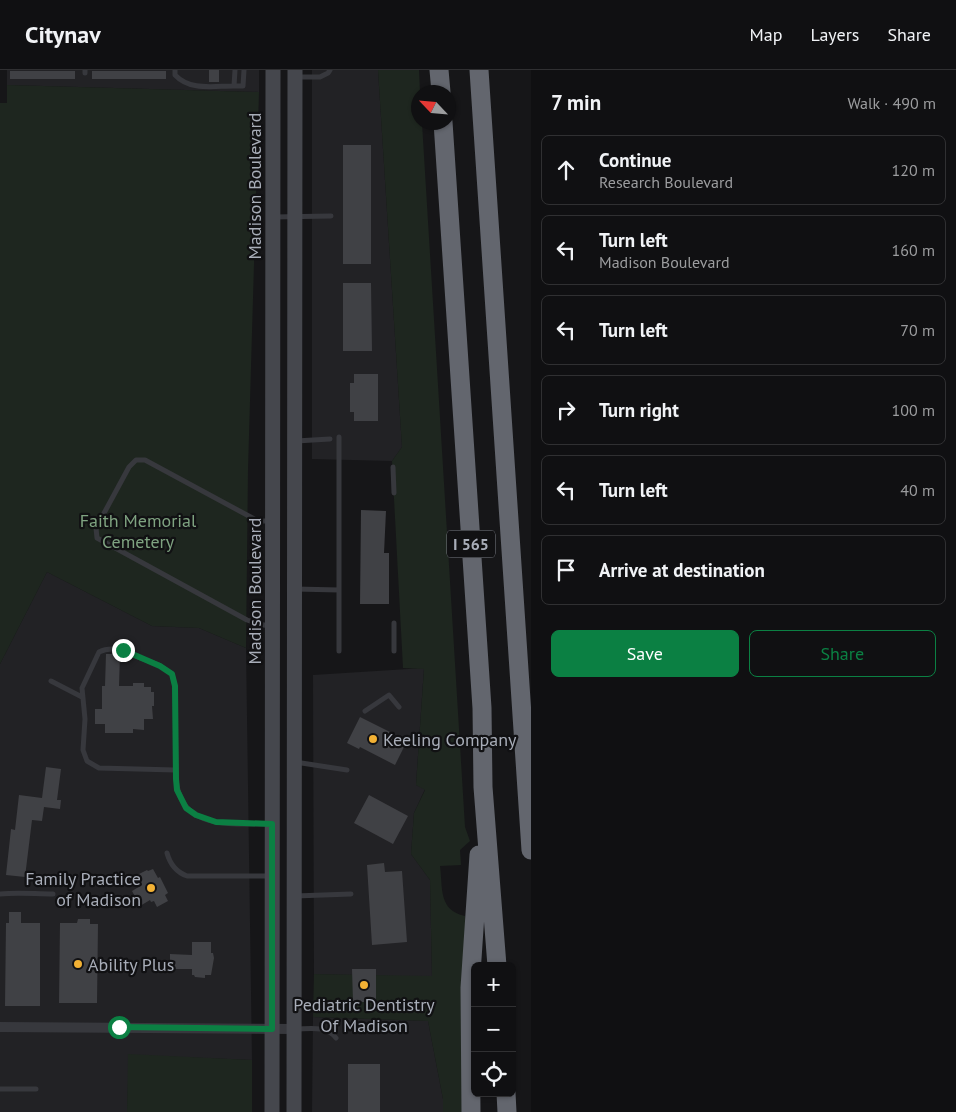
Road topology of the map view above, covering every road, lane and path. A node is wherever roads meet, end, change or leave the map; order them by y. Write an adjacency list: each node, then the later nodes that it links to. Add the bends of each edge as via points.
1 (175, 70): 10 (lane, via 175,75 182,82 194,86)
2 (235, 70): 10 (lane)
3 (244, 70): 10 (lane, via 243,86)
4 (273, 70): 13 (main road, Madison Boulevard)
5 (330, 70): 8 (lane, via 320,77)
6 (439, 70): 9 (highway)
7 (479, 70): 38 (highway, I 565)
8 (295, 74): 14 (main road)
9 (440, 85)
10 (234, 86)
11 (443, 130): 36 (highway, I 565, via 482,708)
12 (331, 216): 14 (lane)
13 (273, 217): 14 (lane); 20 (main road, Madison Boulevard)
14 (295, 217): 17 (main road)
15 (339, 437): 22 (lane)
16 (330, 439): 17 (lane)
17 (295, 441): 21 (main road)
18 (393, 467): 19 (lane)
19 (394, 493)
20 (272, 521): 24 (main road, Madison Boulevard); 24 (lane, via 258,521 145,460 136,460 96,528 97,538 140,562 247,620)
21 (295, 589): 22 (lane); 27 (main road)
22 (339, 590): 25 (lane)
23 (394, 623): 26 (lane)
24 (272, 626): 28 (main road, Madison Boulevard)
25 (339, 651)
26 (394, 651)
27 (295, 676): 28 (main road); 33 (main road)
28 (272, 677): 37 (main road, Madison Boulevard)
29 (51, 681): 30 (lane)
30 (82, 697): 34 (lane, via 85,702 83,750 87,761 99,768); 34 (lane, via 82,688 99,652 104,649 123,650 172,674 175,686)
31 (399, 707): 32 (lane, via 389,695)
32 (365, 711)
33 (295, 762): 35 (lane); 44 (main road)
34 (175, 770): 37 (lane, via 181,799 186,808 196,815 216,822)
35 (347, 770)
36 (483, 787): 45 (highway, I 565); 55 (highway, via 470,988)
37 (272, 824): 40 (main road, Madison Boulevard)
38 (531, 850)
39 (167, 853): 40 (lane, via 178,873 187,876)
40 (272, 876): 47 (main road, Madison Boulevard)
41 (0, 894): 42 (lane)
42 (52, 894)
43 (352, 894): 44 (lane)
44 (294, 896): 48 (main road)
45 (496, 962)
46 (0, 1027): 47 (street)
47 (272, 1029): 48 (street); 53 (main road, Madison Boulevard)
48 (294, 1029): 49 (lane, via 325,1029); 54 (main road)
49 (336, 1038)
50 (0, 1089): 51 (lane)
51 (36, 1089)
52 (506, 1097): 56 (highway)
53 (272, 1112)
54 (294, 1112)
55 (471, 1112)
56 (508, 1112)

